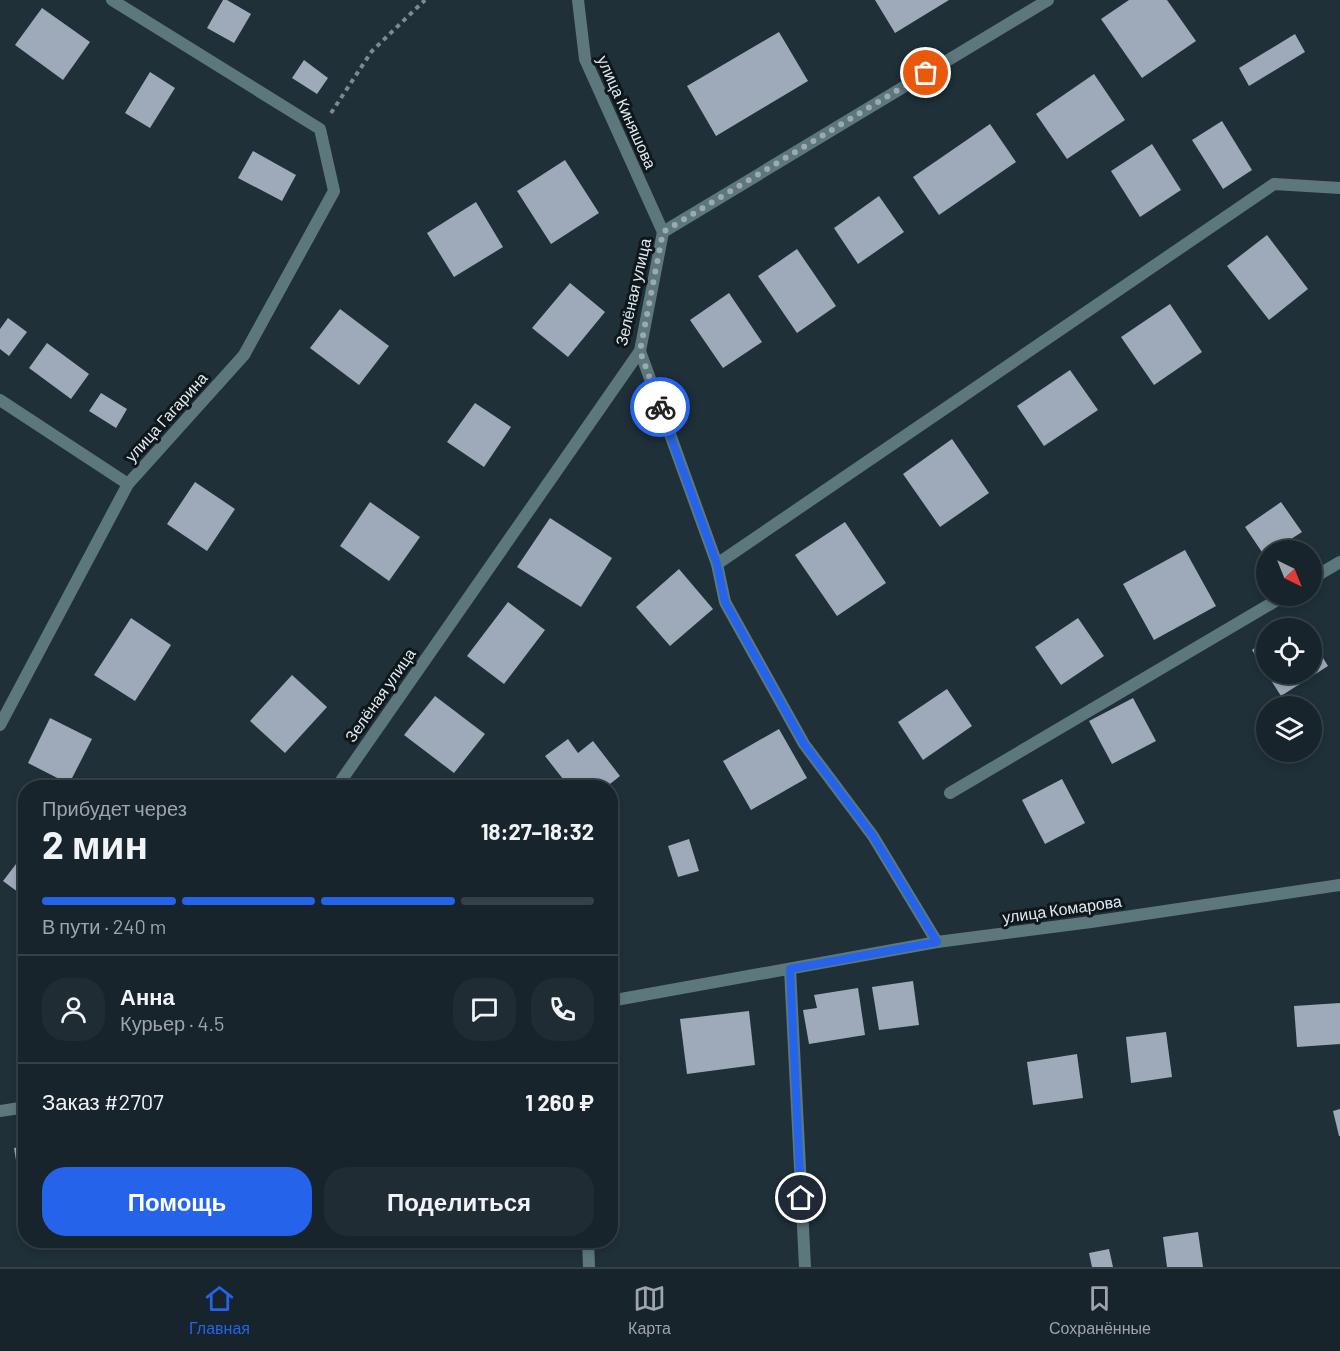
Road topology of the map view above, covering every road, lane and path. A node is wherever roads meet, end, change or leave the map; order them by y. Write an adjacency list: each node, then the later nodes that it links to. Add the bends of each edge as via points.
1 (112, 0): 5 (street)
2 (425, 0): 5 (path, via 372,51)
3 (578, 0): 7 (street, улица Киняшова, via 585,59)
4 (1048, 0): 7 (street, Зелёная улица)
5 (320, 129): 10 (street, улица Гагарина, via 334,190 244,355)
6 (1340, 188): 12 (street, via 1274,184)
7 (663, 232): 8 (street, Зелёная улица)
8 (640, 351): 12 (street); 16 (street, Зелёная улица)
9 (0, 400): 10 (street)
10 (128, 484): 15 (street, улица Гагарина)
11 (1340, 562): 13 (street)
12 (717, 564): 19 (street, via 725,602 804,744 873,836)
13 (1322, 573)
14 (1267, 606): 17 (street)
15 (0, 725)
16 (342, 780)
17 (950, 793)
18 (1340, 885): 19 (street, улица Комарова)
19 (937, 942): 20 (street, улица Комарова)
20 (790, 969): 21 (street, улица Комарова); 26 (street)
21 (618, 1000)
22 (18, 1108): 23 (street)
23 (0, 1111)
24 (588, 1248): 25 (street)
25 (589, 1267)
26 (805, 1267)

